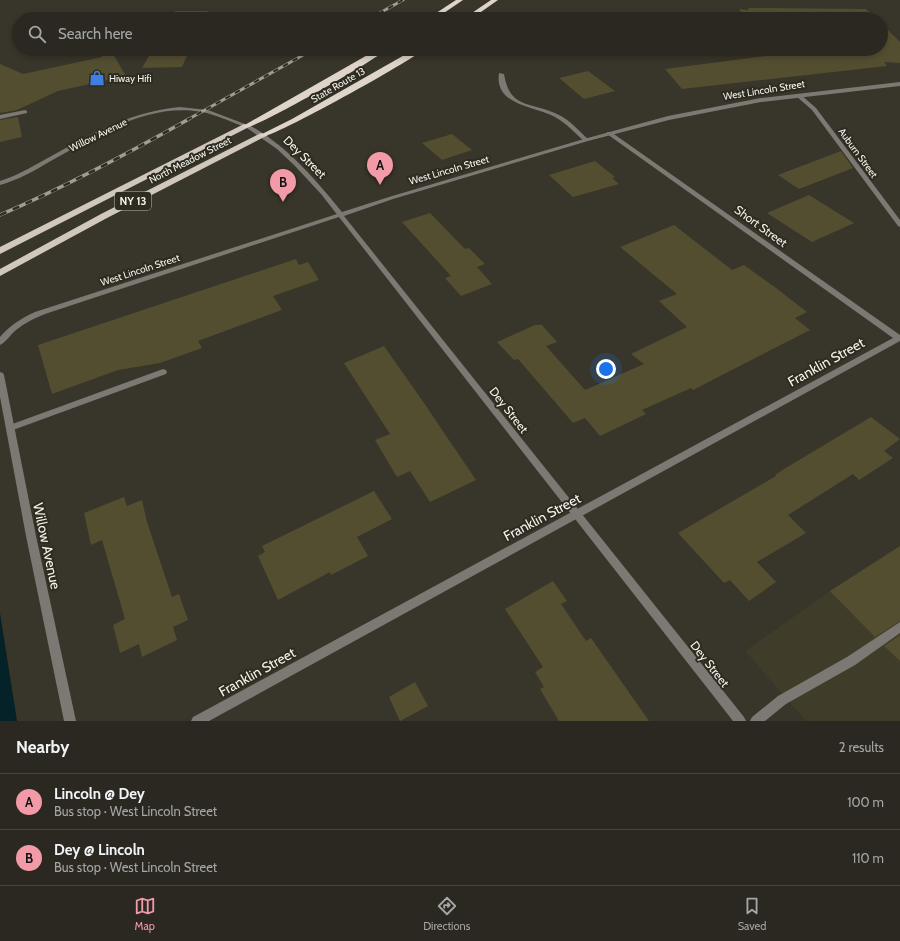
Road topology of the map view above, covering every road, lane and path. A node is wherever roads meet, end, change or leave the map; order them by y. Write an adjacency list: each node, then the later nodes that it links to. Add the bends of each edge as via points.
1 (460, 0): 3 (highway)
2 (495, 0): 4 (highway)
3 (441, 12)
4 (477, 12)
5 (371, 56): 12 (highway, NY 13)
6 (408, 56): 14 (highway, State Route 13 / NY 13, via 295,121)
7 (500, 74): 15 (street, via 501,86 512,97 525,106 556,115)
8 (900, 84): 9 (street, West Lincoln Street)
9 (798, 95): 13 (street, West Lincoln Street, via 706,110); 18 (street, Auburn Street, via 814,108)
10 (25, 112): 11 (street)
11 (0, 117)
12 (247, 126): 14 (street, Dey Street); 16 (street, Willow Avenue, via 202,110 184,109 153,113 111,127); 19 (highway, North Meadow Street / NY 13)
13 (609, 133): 15 (street, West Lincoln Street); 21 (street, Short Street)
14 (264, 135): 17 (street, Dey Street, via 305,173); 20 (highway, North Meadow Street / NY 13, via 104,216)
15 (586, 140): 17 (street, West Lincoln Street)
16 (0, 183)
17 (340, 215): 22 (street, West Lincoln Street, via 45,311 25,319 8,331); 26 (street, Dey Street)
18 (900, 225)
19 (0, 250)
20 (2, 272)
21 (899, 339): 26 (street, Franklin Street)
22 (0, 342)
23 (163, 372): 25 (street)
24 (0, 375): 25 (street, Willow Avenue)
25 (10, 428): 28 (street, Willow Avenue)
26 (577, 514): 29 (street, Franklin Street); 30 (street, Dey Street)
27 (900, 627): 31 (street, via 851,661 782,700)
28 (70, 721)
29 (197, 721)
30 (740, 721)
31 (756, 721)

